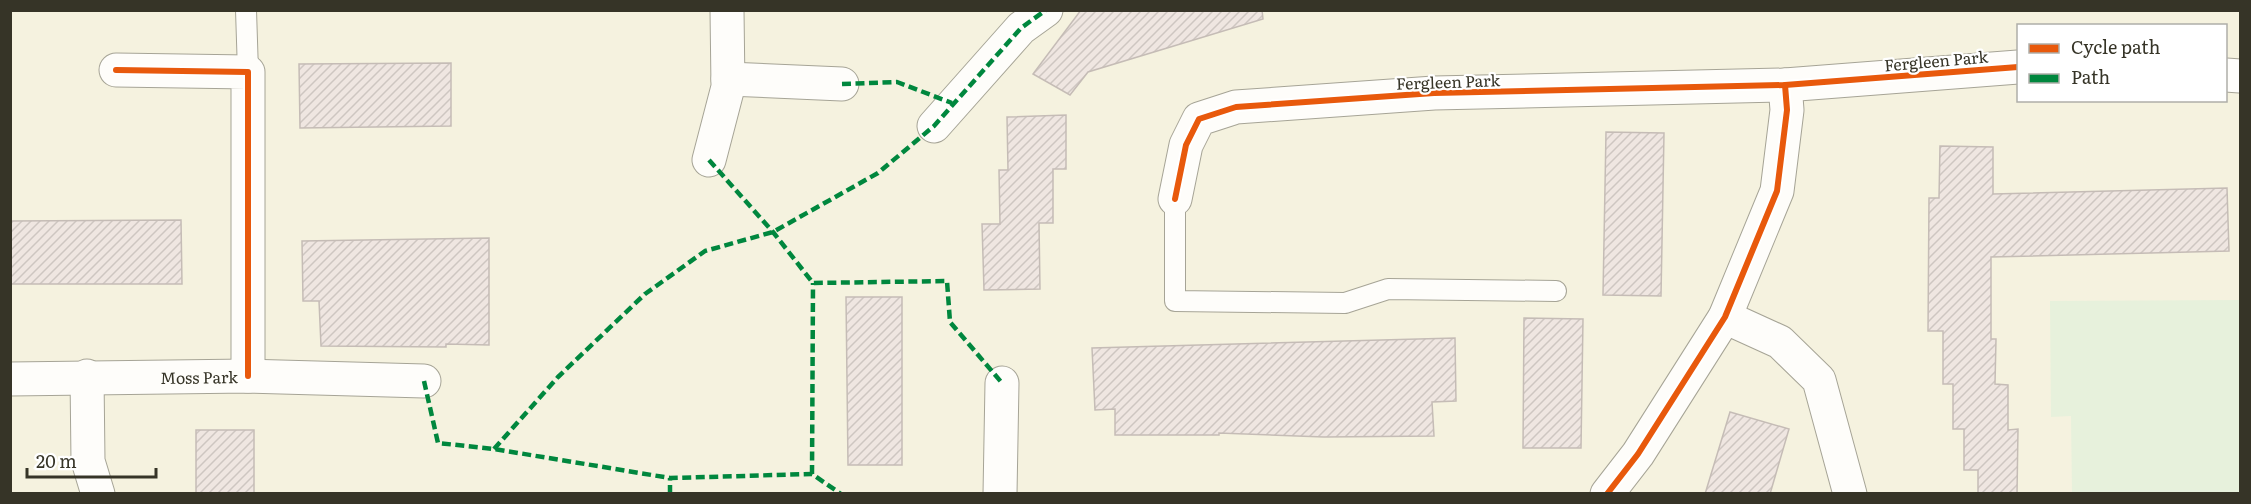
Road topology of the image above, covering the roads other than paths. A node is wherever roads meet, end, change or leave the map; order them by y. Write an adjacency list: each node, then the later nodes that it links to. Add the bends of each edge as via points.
1 (246, 10): 6 (lane)
2 (727, 10): 7 (street)
3 (1046, 10): 10 (street, via 1021,28)
4 (2017, 66): 9 (street, Fergleen Park)
5 (116, 70): 6 (street)
6 (248, 72): 16 (street)
7 (728, 79): 8 (street); 11 (street)
8 (842, 84)
9 (1785, 85): 12 (street, Fergleen Park, via 1434,93 1236,108 1200,119 1186,145); 14 (street, via 1787,110 1777,191)
10 (933, 126)
11 (709, 160)
12 (1175, 199): 13 (lane, via 1174,301 1346,303 1388,289)
13 (1556, 291)
14 (1725, 317): 22 (street, via 1638,454); 23 (street, via 1780,342 1819,380)
15 (87, 376): 16 (street, Moss Park); 17 (street, Moss Park); 20 (street, via 87,461)
16 (248, 376): 18 (street, Moss Park)
17 (10, 379)
18 (424, 381)
19 (1002, 383): 21 (street)
20 (98, 494)
21 (1000, 494)
22 (1607, 494)
23 (1850, 494)

